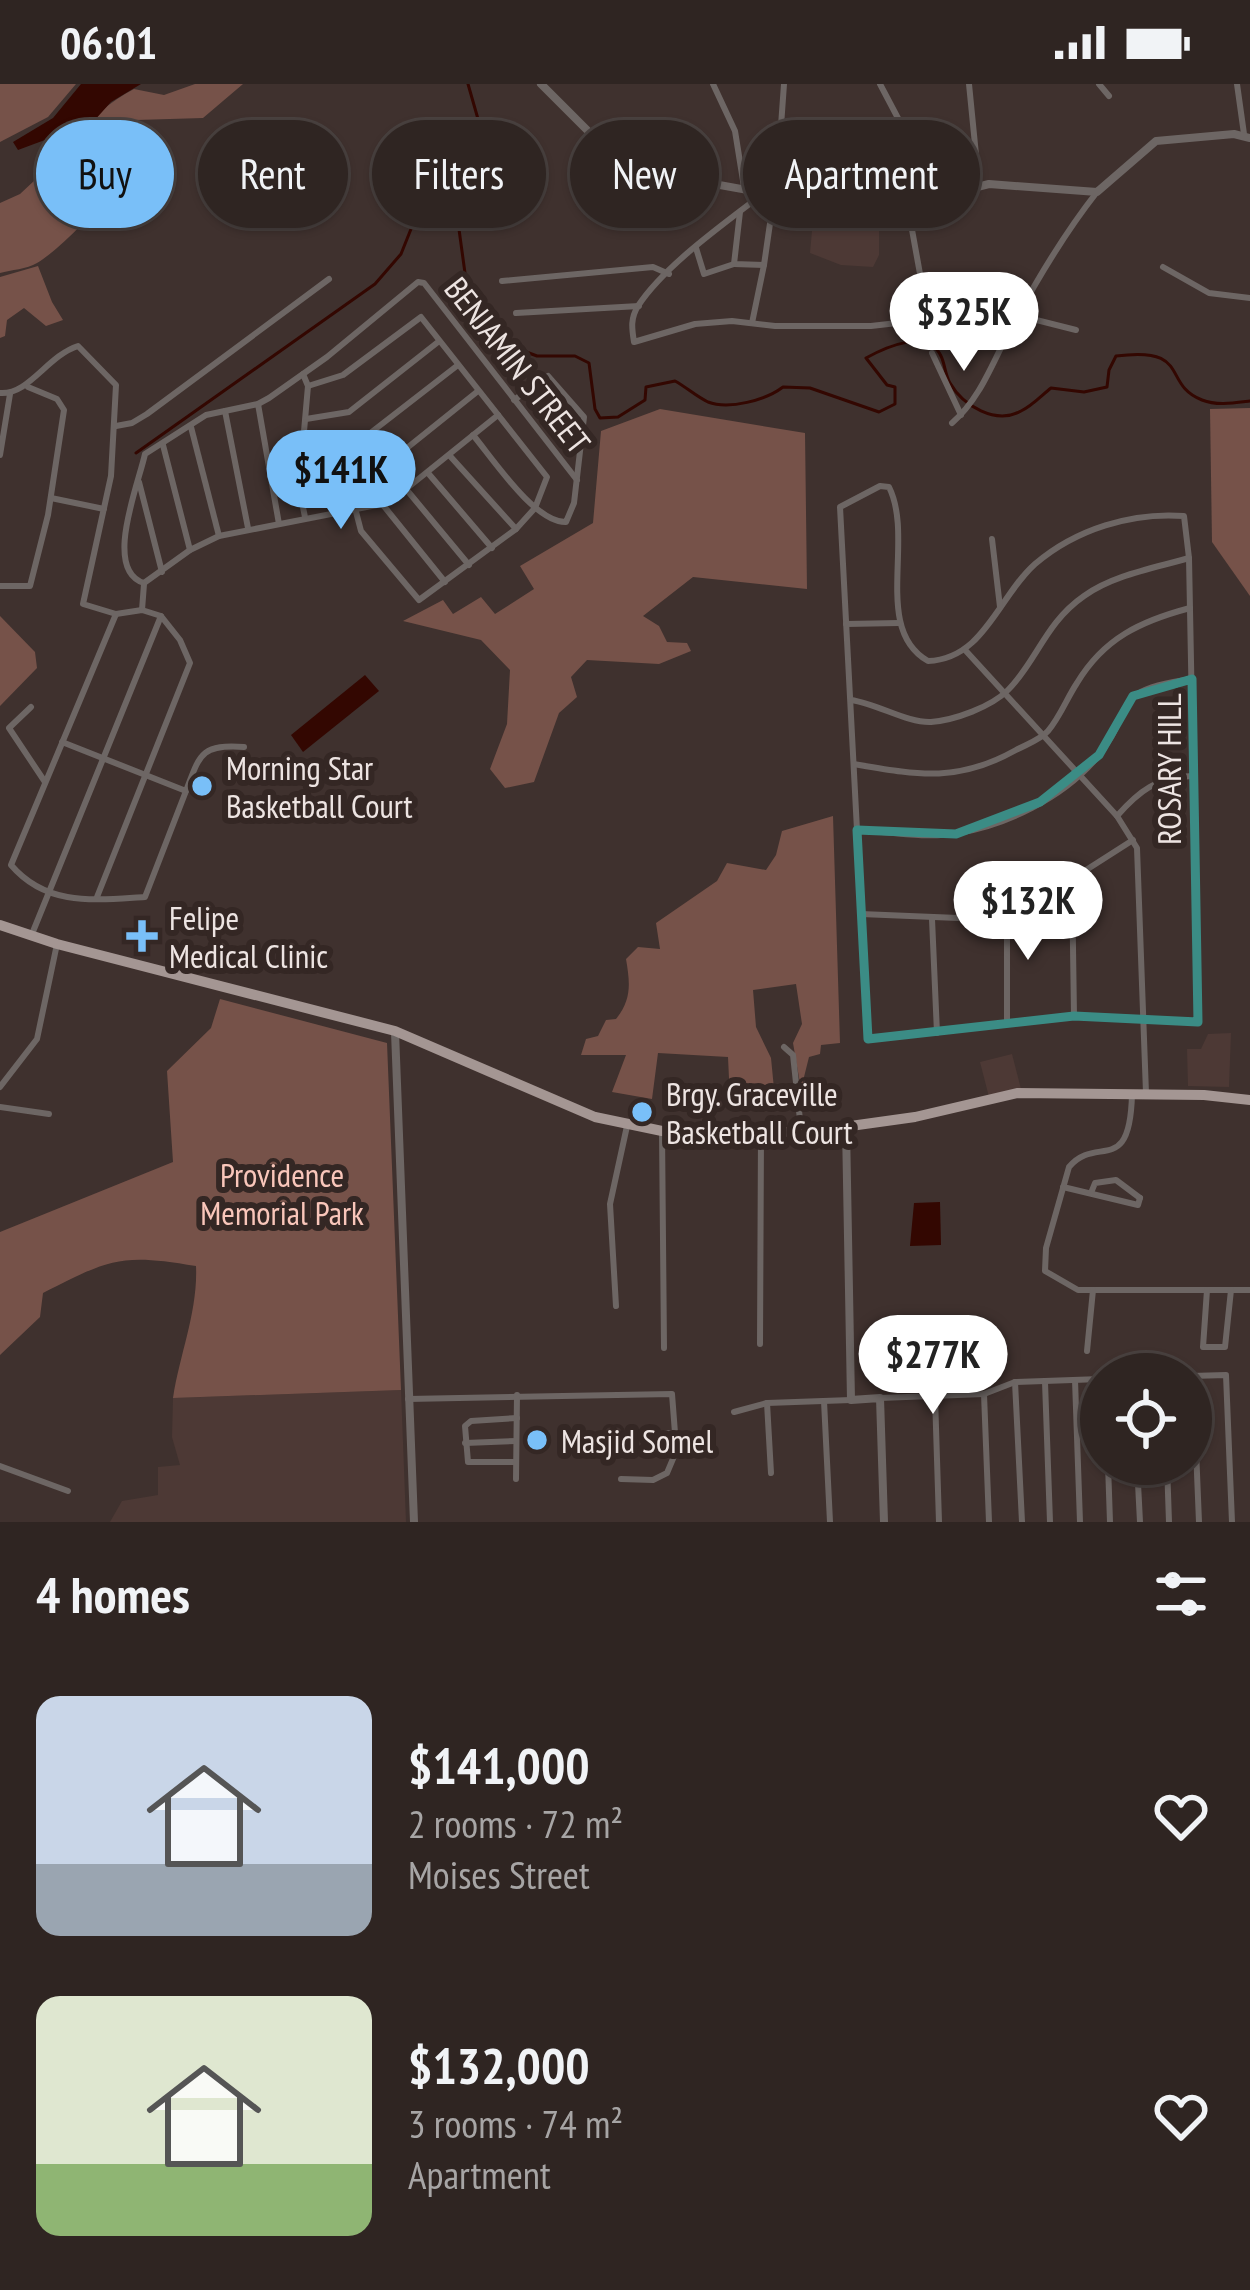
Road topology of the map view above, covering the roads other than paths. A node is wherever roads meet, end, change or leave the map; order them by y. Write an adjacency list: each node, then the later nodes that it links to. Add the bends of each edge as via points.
1 (541, 84): 15 (street, via 625,168)
2 (713, 84): 13 (street, via 735,131)
3 (784, 84): 9 (street)
4 (880, 84): 10 (street)
5 (969, 84): 11 (street)
6 (1099, 84): 8 (street)
7 (1237, 84): 12 (street)
8 (1109, 96)
9 (780, 120)
10 (899, 120)
11 (973, 120)
12 (1247, 136): 16 (street, via 1156,141)
13 (743, 181)
14 (980, 185): 16 (street)
15 (743, 187)
16 (1097, 192): 31 (street)
17 (743, 210): 18 (street)
18 (740, 212): 21 (street); 22 (street)
19 (767, 228): 23 (street)
20 (910, 228): 32 (street)
21 (696, 248): 22 (street, via 704,274); 25 (street)
22 (734, 264): 23 (street)
23 (764, 265): 33 (street)
24 (1163, 266): 28 (street, via 1209,293)
25 (669, 274): 27 (street, via 653,267); 29 (street)
26 (329, 279): 51 (street, via 147,414)
27 (502, 281)
28 (1250, 298)
29 (639, 306): 30 (street); 33 (street, via 634,343 695,324)
30 (516, 313)
31 (1018, 316): 32 (street); 34 (street); 48 (street)
32 (928, 318): 33 (street, via 872,326)
33 (752, 323)
34 (1076, 329)
35 (438, 342): 37 (street); 40 (street, via 421,317 343,375); 49 (street, via 350,412)
36 (932, 353): 48 (street)
37 (458, 365): 41 (street); 55 (street, via 361,442)
38 (304, 374): 40 (street); 44 (street, BENJAMIN STREET, via 420,281); 45 (street)
39 (28, 386): 43 (street); 51 (street, via 36,370 78,346 116,385); 63 (street, via 57,398 64,410)
40 (308, 386): 49 (street)
41 (478, 391): 47 (street); 61 (street, via 377,472)
42 (0, 393): 43 (street)
43 (10, 394): 56 (street)
44 (514, 400): 59 (street, BENJAMIN STREET); 59 (street, via 548,376 584,417)
45 (258, 404): 46 (street); 69 (street)
46 (225, 411): 52 (street); 70 (street)
47 (498, 415): 53 (street); 66 (street, via 547,477)
48 (961, 416): 50 (street)
49 (306, 419): 55 (street)
50 (952, 423)
51 (116, 426): 67 (street)
52 (191, 427): 54 (street); 72 (street)
53 (473, 435): 57 (street); 66 (street)
54 (164, 445): 60 (street, via 145,454); 75 (street)
55 (303, 452): 61 (street)
56 (0, 455)
57 (450, 455): 58 (street); 71 (street)
58 (428, 472): 62 (street); 74 (street)
59 (577, 480): 66 (street, via 566,522)
60 (139, 481): 78 (street); 80 (street, via 123,549 124,567)
61 (299, 488): 68 (street)
62 (406, 489): 64 (street); 77 (street)
63 (51, 498): 67 (street); 81 (street, via 30,586)
64 (382, 504): 65 (street); 79 (street)
65 (355, 508): 68 (street); 79 (street, via 361,531 419,600)
66 (535, 508): 71 (street)
67 (104, 509): 85 (street, via 83,604)
68 (305, 517): 69 (street)
69 (279, 524): 70 (street)
70 (248, 528): 72 (street)
71 (516, 529): 74 (street)
72 (219, 536): 75 (street)
73 (992, 539): 82 (street)
74 (492, 548): 77 (street)
75 (190, 550): 78 (street)
76 (1189, 558): 82 (street, ROSARY HILL, via 1184,516 1120,520 1034,565); 83 (street, ROSARY HILL); 91 (street, via 1087,593 1048,631)
77 (469, 565): 79 (street)
78 (162, 572): 80 (street)
79 (445, 582)
80 (144, 583): 84 (street)
81 (0, 586)
82 (1000, 607): 89 (street)
83 (1190, 608): 90 (street, ROSARY HILL); 94 (street, via 1146,620 1104,648)
84 (142, 610): 85 (street); 86 (street)
85 (116, 614): 95 (street)
86 (161, 616): 97 (street); 99 (street, via 190,663)
87 (899, 622): 88 (street); 88 (street, via 896,501 880,486 840,507); 89 (street, via 907,644 928,661)
88 (846, 624): 92 (street)
89 (966, 651): 91 (street)
90 (1192, 679): 100 (street, via 1133,696); 101 (street, ROSARY HILL)
91 (1007, 692): 92 (street, via 932,722); 94 (street)
92 (851, 700): 98 (street)
93 (31, 707): 102 (street, via 9,728)
94 (1045, 735): 98 (street, via 949,775); 100 (street)
95 (62, 742): 97 (street); 102 (street)
96 (244, 747): 103 (street, via 214,746 200,756)
97 (103, 759): 99 (street); 108 (street)
98 (854, 764): 105 (street)
99 (146, 775): 103 (street); 109 (street)
100 (1079, 776): 104 (street); 105 (street, via 1023,812 956,834)
101 (1192, 776): 104 (street, via 1158,781); 117 (street, ROSARY HILL, via 1198,1022)
102 (45, 782): 108 (street, via 11,865)
103 (187, 791): 109 (street, via 145,897)
104 (1117, 816): 106 (street)
105 (857, 830): 111 (street)
106 (1132, 840): 107 (street); 117 (street)
107 (1072, 879): 110 (street); 116 (street)
108 (48, 895): 109 (street); 114 (street)
109 (97, 897)
110 (1007, 903): 112 (street); 118 (street)
111 (861, 914): 112 (street); 120 (street, via 868,1039)
112 (932, 919): 120 (street)
113 (0, 925): 114 (main road)
114 (31, 937): 115 (main road)
115 (57, 944): 119 (main road); 122 (street, via 37,1039)
116 (1074, 1016): 117 (street); 118 (street)
117 (1144, 1019): 123 (street)
118 (1006, 1024): 120 (street)
119 (395, 1031): 127 (main road); 150 (street)
120 (937, 1033)
121 (784, 1047): 130 (street, via 793,1055)
122 (0, 1088)
123 (1139, 1094): 124 (main road); 128 (main road, via 1017,1093); 132 (street, via 1120,1144 1073,1161)
124 (1250, 1100)
125 (0, 1107): 126 (street)
126 (50, 1114)
127 (627, 1125): 129 (main road); 138 (street, via 610,1204)
128 (846, 1127): 130 (main road); 152 (street)
129 (662, 1131): 131 (main road); 140 (street)
130 (801, 1132): 131 (main road)
131 (761, 1135): 139 (street)
132 (1063, 1187): 133 (street); 137 (street, via 1045,1270 1078,1291)
133 (1091, 1194): 133 (street, via 1138,1205 1140,1198 1116,1180 1096,1183)
134 (1207, 1290): 135 (street); 135 (street, via 1203,1347 1225,1347); 137 (street)
135 (1231, 1290): 136 (street)
136 (1250, 1290)
137 (1093, 1291): 141 (street)
138 (616, 1306)
139 (760, 1344)
140 (664, 1348)
141 (1087, 1351)
142 (1212, 1375): 183 (street, via 1226,1375)
143 (1075, 1380): 144 (street); 145 (street); 178 (street)
144 (1080, 1380)
145 (1046, 1381): 146 (street); 177 (street)
146 (1016, 1382): 147 (street); 176 (street)
147 (984, 1394): 149 (street); 175 (street)
148 (517, 1395): 150 (street); 156 (street); 157 (street, via 669,1391)
149 (935, 1396): 151 (street); 174 (street)
150 (408, 1399): 171 (street)
151 (880, 1399): 152 (street); 173 (street)
152 (851, 1400): 153 (street)
153 (824, 1401): 154 (street); 172 (street)
154 (767, 1403): 155 (street); 163 (street)
155 (734, 1412)
156 (517, 1418): 159 (street); 160 (street, via 467,1422)
157 (675, 1433): 158 (street); 165 (street, via 667,1473)
158 (588, 1437)
159 (517, 1441): 160 (street); 161 (street)
160 (465, 1443): 161 (street, via 471,1464)
161 (516, 1462): 164 (street)
162 (0, 1466): 170 (street)
163 (770, 1473)
164 (516, 1479)
165 (620, 1479)
166 (1109, 1485): 179 (street)
167 (1139, 1485): 180 (street)
168 (1168, 1485): 181 (street)
169 (1197, 1485): 182 (street)
170 (68, 1491)
171 (414, 1522)
172 (830, 1522)
173 (884, 1522)
174 (939, 1522)
175 (989, 1522)
176 (1022, 1522)
177 (1050, 1522)
178 (1080, 1522)
179 (1110, 1522)
180 (1140, 1522)
181 (1169, 1522)
182 (1199, 1522)
183 (1232, 1522)

